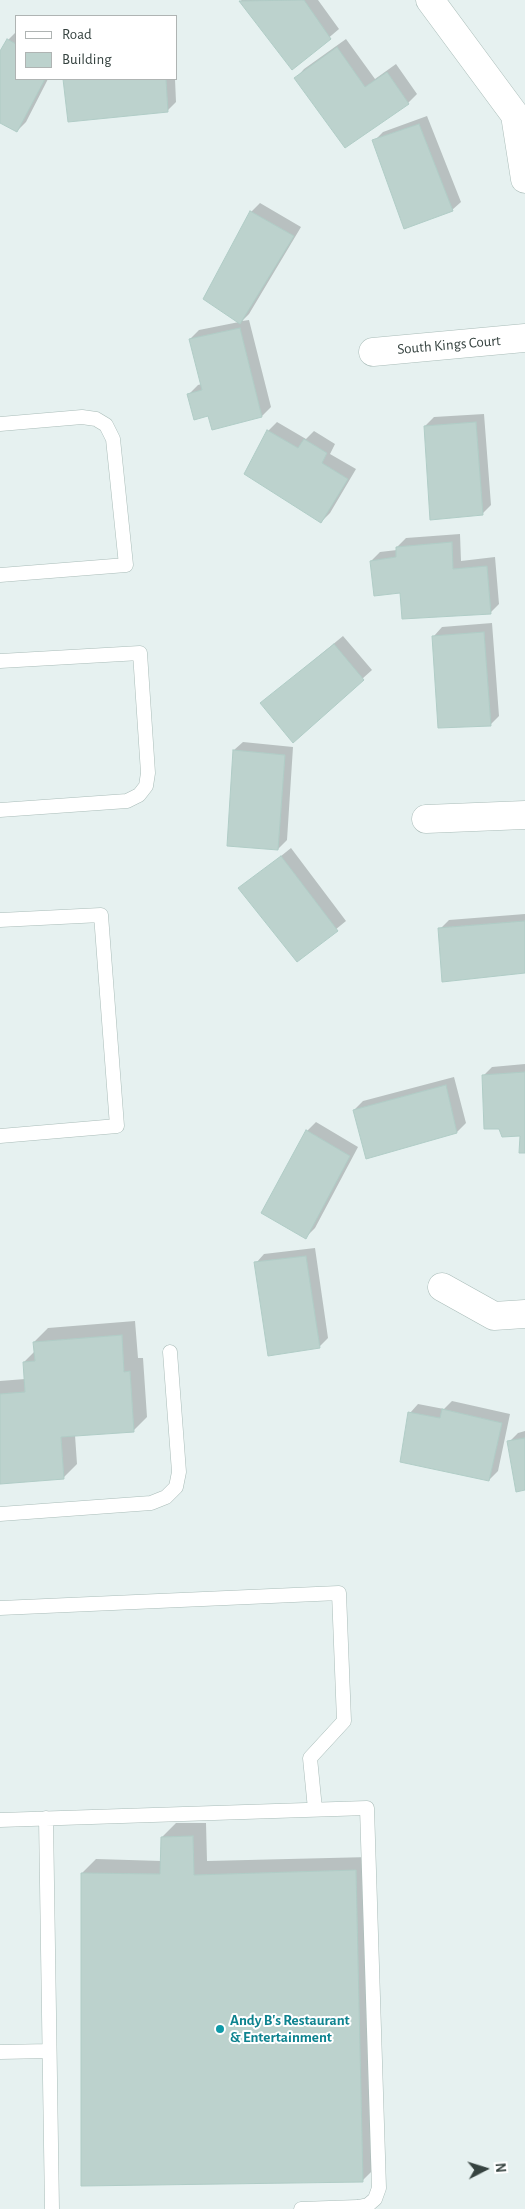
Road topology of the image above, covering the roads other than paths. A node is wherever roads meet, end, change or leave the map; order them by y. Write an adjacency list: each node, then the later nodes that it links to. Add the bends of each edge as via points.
1 (430, 0): 2 (street, via 515,115)
2 (525, 179)
3 (525, 338): 4 (street, South Kings Court)
4 (373, 352)
5 (0, 424): 6 (lane, via 82,417 96,419 106,425 113,438 126,566)
6 (0, 575)
7 (0, 661): 8 (lane, via 140,653 148,773 146,786 139,795 127,801)
8 (0, 810)
9 (525, 815): 10 (street)
10 (426, 819)
11 (0, 920): 12 (lane, via 101,915 117,1126)
12 (0, 1136)
13 (442, 1287): 14 (street, via 494,1316)
14 (525, 1314)
15 (170, 1352): 16 (lane, via 178,1472 176,1487 166,1498 151,1503)
16 (0, 1514)
17 (0, 1608): 18 (lane, via 339,1593 344,1721 310,1758)
18 (315, 1809): 19 (lane); 24 (lane, via 367,1808 379,2188 375,2199 368,2205)
19 (46, 1818): 20 (lane); 21 (lane)
20 (0, 1820)
21 (49, 2051): 22 (lane); 23 (lane)
22 (0, 2052)
23 (52, 2209)
24 (301, 2209)

